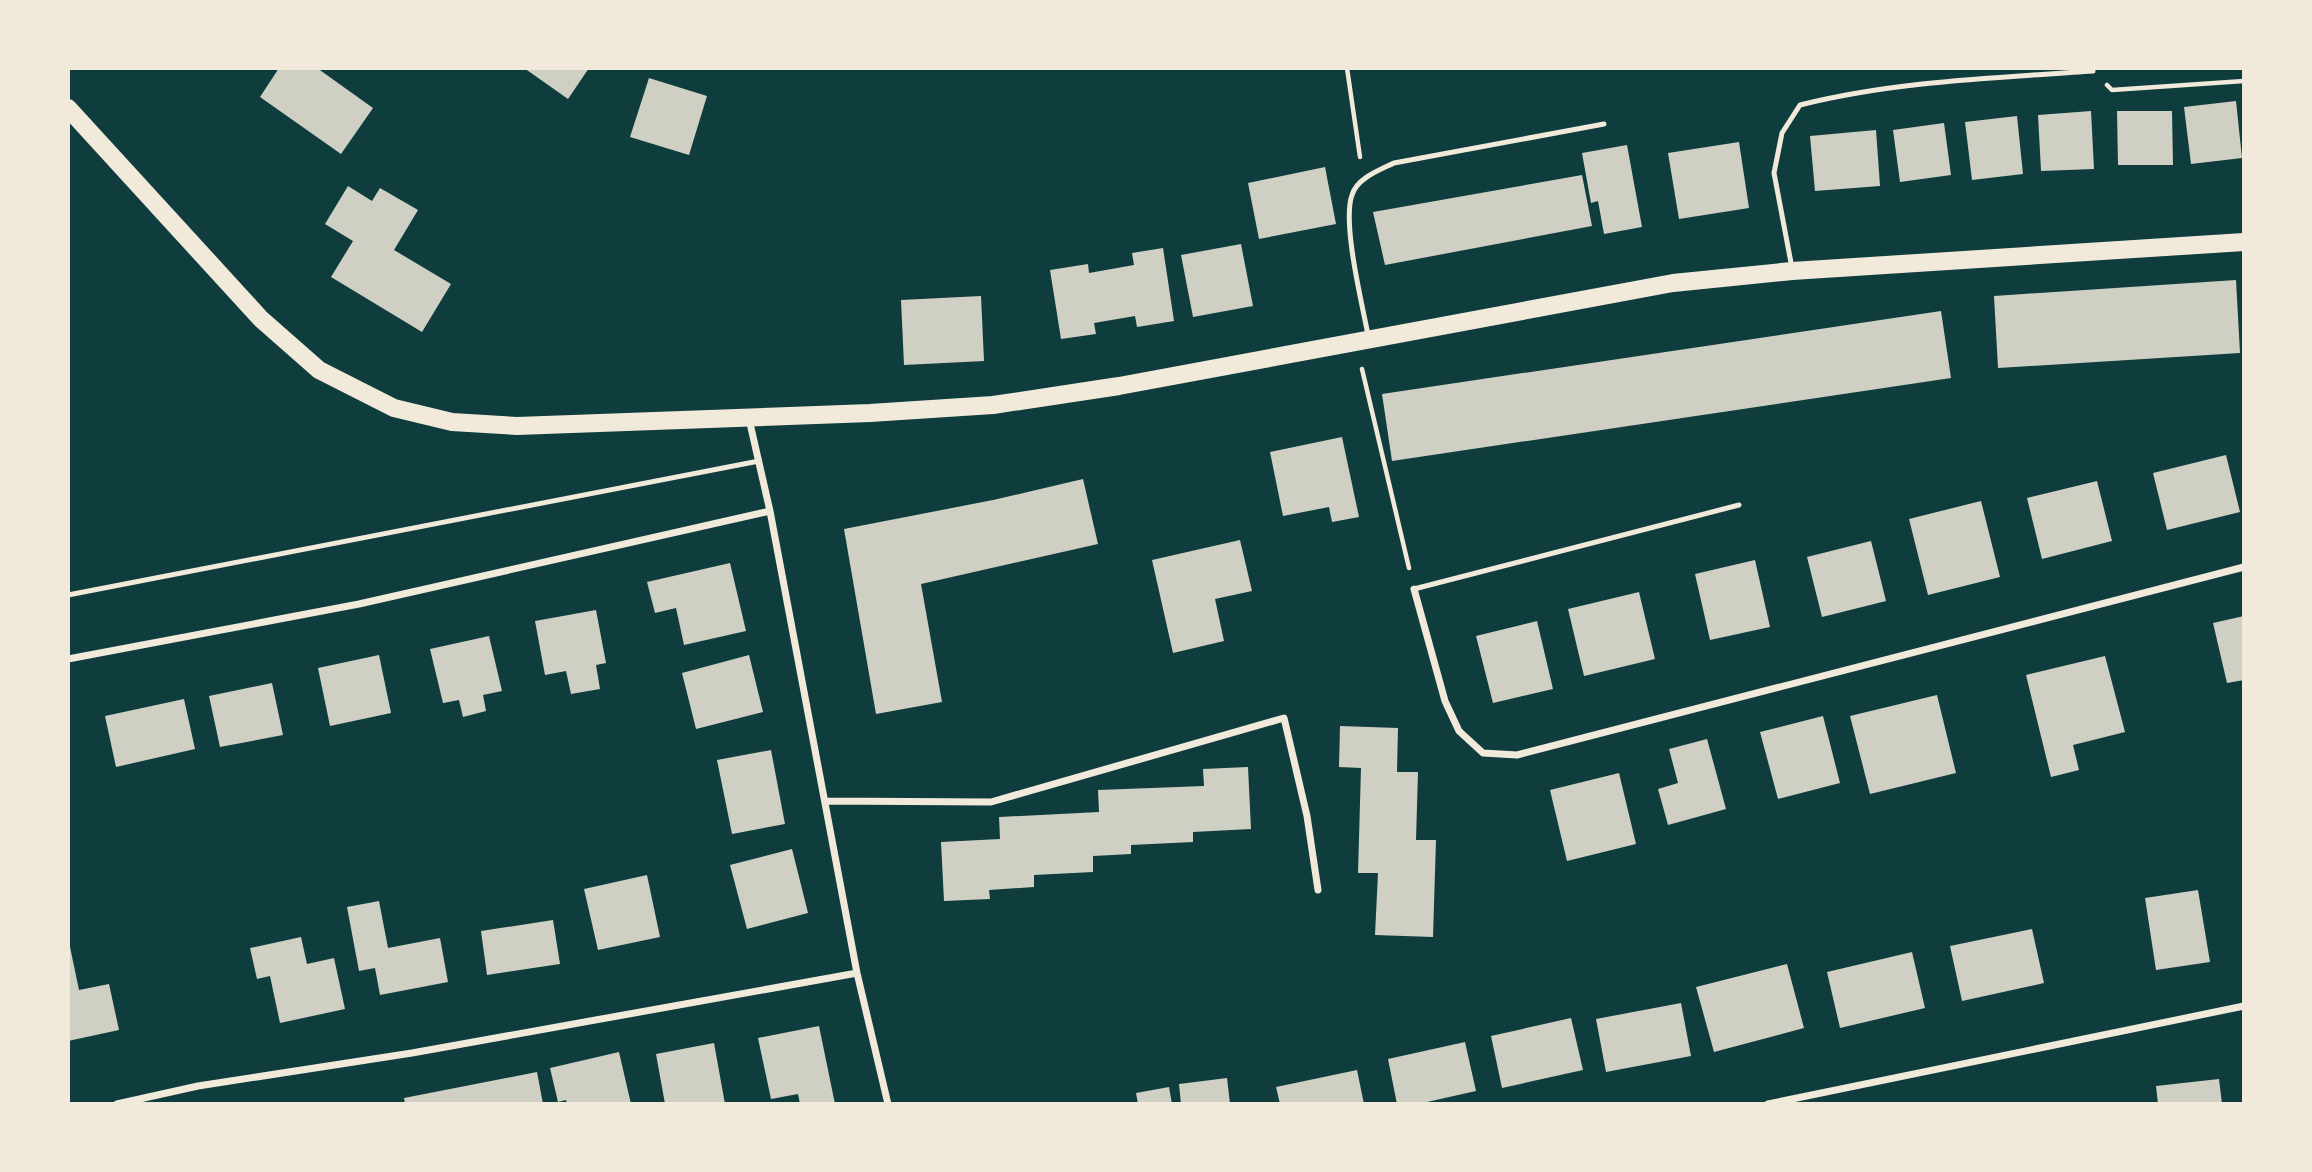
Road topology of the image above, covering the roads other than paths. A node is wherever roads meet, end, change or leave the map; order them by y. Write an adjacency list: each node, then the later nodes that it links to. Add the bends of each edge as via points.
1 (2093, 71): 5 (lane, via 1864,90 1800,104 1782,133 1774,173)
2 (68, 108): 7 (main road, via 261,319 320,370 394,408 452,422 517,426)
3 (1604, 124): 6 (lane, via 1394,163 1363,179 1352,193 1348,220)
4 (2244, 242): 5 (main road)
5 (1792, 271): 6 (main road, via 1672,283)
6 (1361, 339): 7 (main road, via 1119,386 993,405)
7 (748, 417): 8 (street)
8 (759, 461): 10 (street); 13 (lane)
9 (1739, 505): 12 (lane)
10 (770, 511): 14 (street, via 359,604); 15 (street)
11 (2244, 567): 12 (street, via 1517,755 1483,753 1459,731 1445,701)
12 (1414, 589)
13 (68, 595)
14 (68, 659)
15 (826, 801): 16 (street, via 991,802 1284,718 1307,816); 17 (street)
16 (1318, 890)
17 (857, 973): 20 (street, via 412,1053 198,1086); 21 (street)
18 (2244, 1006): 19 (street)
19 (1789, 1102): 22 (street)
20 (117, 1104)
21 (888, 1104)
22 (1768, 1104)

